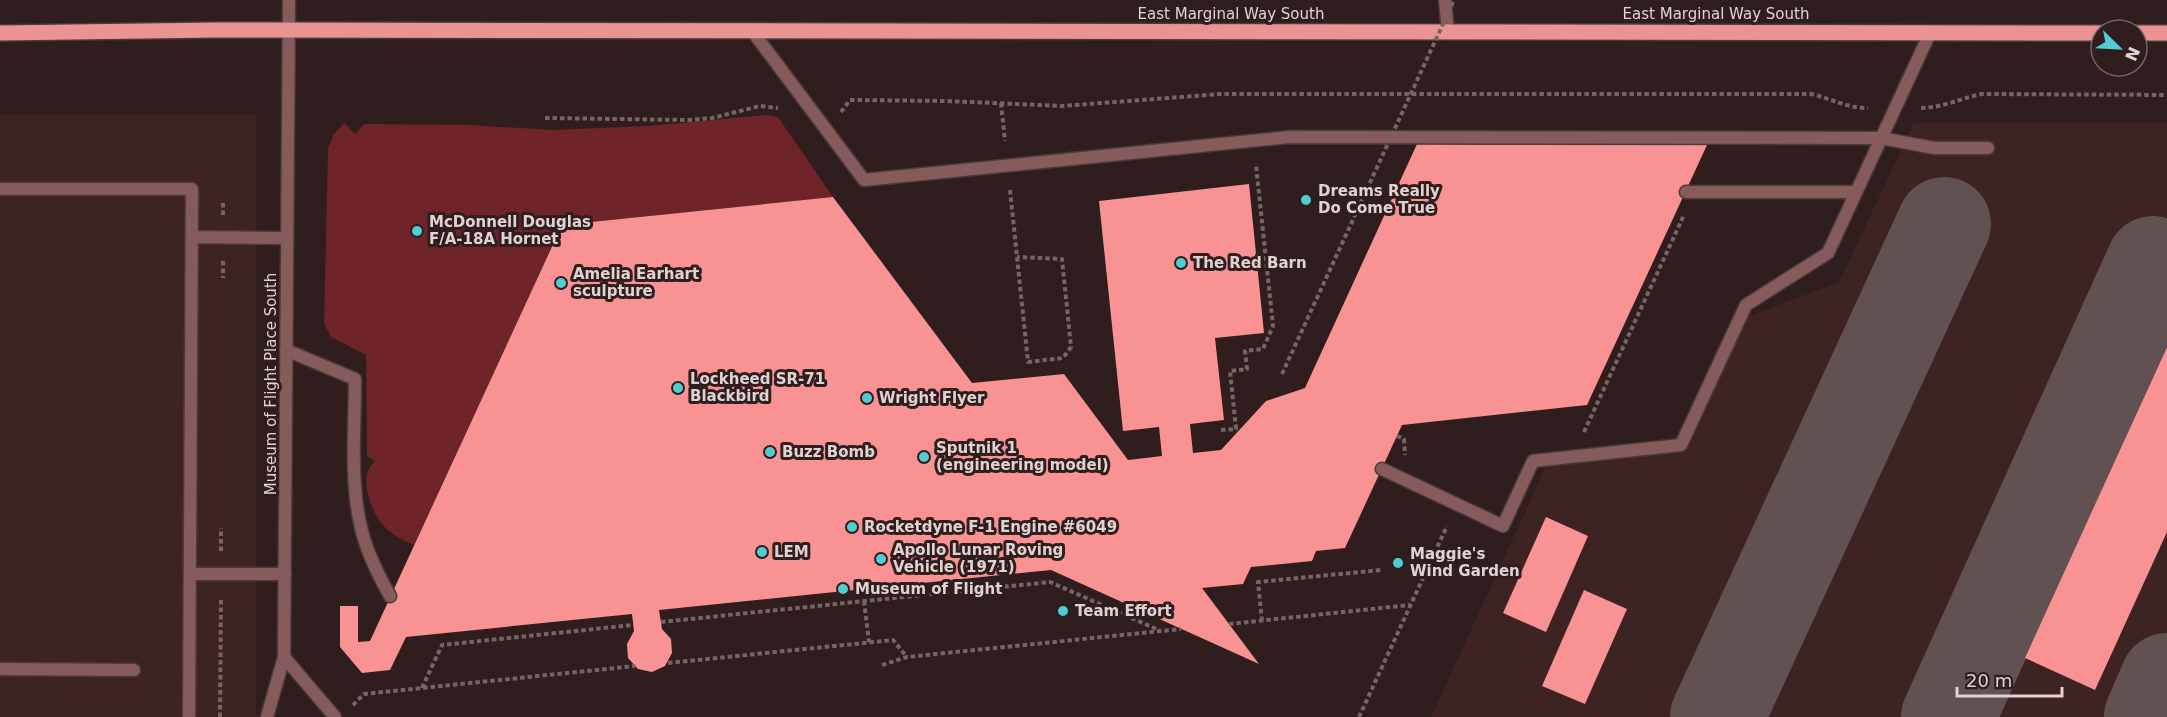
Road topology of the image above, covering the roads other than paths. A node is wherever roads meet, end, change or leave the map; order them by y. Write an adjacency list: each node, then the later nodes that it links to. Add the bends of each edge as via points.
1 (289, 0): 3 (street, Museum of Flight Place South)
2 (1445, 0): 5 (street)
3 (288, 32): 4 (main road, East Marginal Way South); 6 (main road, East Marginal Way South); 17 (street, Museum of Flight Place South)
4 (753, 32): 5 (main road, East Marginal Way South); 11 (street, via 864,180 1290,137)
5 (1448, 32): 7 (main road, East Marginal Way South)
6 (0, 33)
7 (1930, 33): 8 (main road, East Marginal Way South); 11 (street)
8 (2089, 33)
9 (2149, 33): 10 (main road)
10 (2167, 33)
11 (1881, 138): 12 (street, via 1934,148); 15 (street)
12 (1988, 148)
13 (0, 189): 16 (street, via 192,189)
14 (1690, 192): 15 (street)
15 (1856, 192): 19 (street, via 1828,253 1746,305 1681,445 1533,461 1503,526)
16 (192, 237): 17 (street); 20 (street)
17 (287, 238): 18 (street, Museum of Flight Place South)
18 (286, 350): 21 (street, Museum of Flight Place South); 22 (street, via 355,379 355,473 360,524)
19 (1382, 469)
20 (190, 574): 21 (street); 26 (street)
21 (285, 574): 23 (street, Museum of Flight Place South)
22 (390, 596)
23 (284, 657): 27 (street, Museum of Flight Place South); 28 (street)
24 (0, 669): 25 (street)
25 (134, 670)
26 (189, 717)
27 (267, 717)
28 (335, 717)

